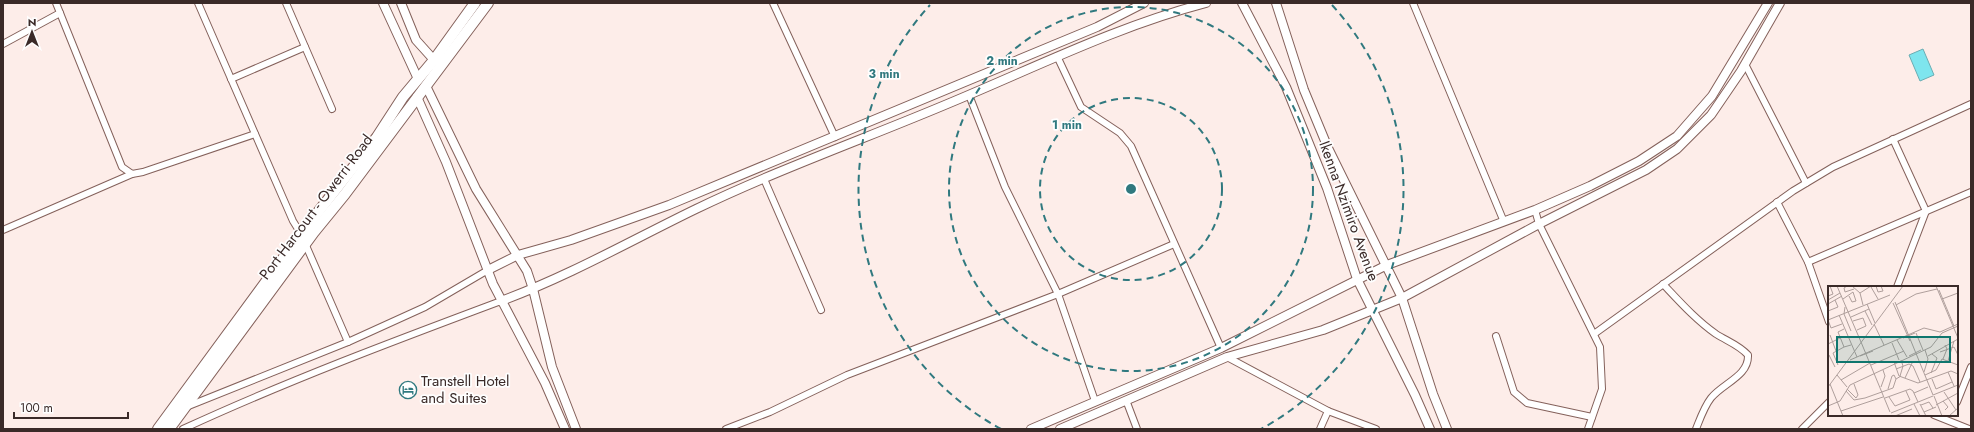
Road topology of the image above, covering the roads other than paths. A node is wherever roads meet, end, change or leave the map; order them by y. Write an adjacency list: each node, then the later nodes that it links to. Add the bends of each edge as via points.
1 (56, 3): 16 (street)
2 (198, 3): 22 (street)
3 (286, 3): 18 (street)
4 (383, 3): 23 (street)
5 (401, 3): 20 (street, via 416,40)
6 (475, 3): 20 (main road, Port Harcourt - Owerri Road)
7 (488, 3): 24 (main road, Port Harcourt - Owerri Road)
8 (773, 3): 30 (street)
9 (1144, 3): 30 (street, via 1097,28)
10 (1206, 3): 19 (street, via 1138,25)
11 (1242, 3): 49 (street, Ikenna Nzimiro Avenue, via 1286,87 1310,144)
12 (1276, 3): 47 (street, Ikenna Nzimiro Avenue, via 1304,90 1328,148)
13 (1413, 3): 39 (street)
14 (1768, 3): 37 (street, via 1712,96 1677,136 1590,186)
15 (1780, 3): 21 (street)
16 (60, 14): 17 (street); 32 (street, via 122,167)
17 (3, 44)
18 (305, 47): 22 (street); 28 (street)
19 (1057, 56): 25 (street); 44 (street, via 1081,107 1120,133 1130,146)
20 (434, 60): 23 (main road, Port Harcourt - Owerri Road)
21 (1745, 64): 34 (street); 40 (street, via 1711,115 1677,149 1646,170)
22 (231, 79): 29 (street)
23 (418, 79): 42 (main road, Port Harcourt - Owerri Road, via 377,137)
24 (426, 86): 26 (main road, Port Harcourt - Owerri Road); 45 (street, via 476,189)
25 (969, 95): 33 (street); 53 (street, via 1005,187)
26 (417, 97): 43 (main road, Port Harcourt - Owerri Road); 48 (street, via 446,162)
27 (1971, 104): 31 (street)
28 (332, 109)
29 (255, 134): 32 (street); 42 (street)
30 (835, 137): 45 (street, via 661,207 571,240)
31 (1893, 139): 34 (street, via 1832,167); 38 (street)
32 (132, 174): 41 (street)
33 (764, 179): 52 (street, via 698,208); 56 (street)
34 (1806, 183): 36 (street)
35 (1971, 192): 38 (street)
36 (1777, 202): 46 (street); 50 (street)
37 (1535, 210): 39 (street); 40 (street)
38 (1926, 211): 46 (street); 51 (street)
39 (1504, 222): 47 (street)
40 (1539, 224): 54 (street); 59 (street)
41 (3, 230)
42 (301, 234): 43 (street); 74 (main road, Port Harcourt - Owerri Road)
43 (305, 244): 61 (street); 69 (main road, Port Harcourt - Owerri Road)
44 (1174, 244): 53 (street); 62 (street)
45 (518, 255): 48 (street); 52 (street)
46 (1808, 262): 58 (street)
47 (1387, 265): 49 (street); 54 (street, Ikenna Nzimiro Avenue)
48 (488, 270): 55 (street); 61 (street, via 425,307)
49 (1357, 279): 57 (street, Ikenna Nzimiro Avenue); 62 (street)
50 (1663, 284): 59 (street); 88 (street, via 1687,310 1748,355 1745,369 1710,398)
51 (1897, 286)
52 (533, 289): 55 (street); 78 (street, via 552,367)
53 (1058, 294): 67 (street); 79 (street, via 847,375 770,412)
54 (1402, 298): 57 (street); 86 (street, Ikenna Nzimiro Avenue)
55 (501, 301): 76 (street, via 392,341); 77 (street, via 545,383)
56 (821, 310)
57 (1372, 311): 63 (street, via 1323,330); 85 (street, Ikenna Nzimiro Avenue)
58 (1828, 319)
59 (1594, 334): 72 (street, via 1600,347 1602,389)
60 (1496, 336): 72 (street, via 1514,392 1527,403)
61 (348, 342): 69 (street)
62 (1221, 348): 67 (street)
63 (1227, 357): 65 (street); 70 (street)
64 (1971, 367): 66 (street)
65 (1126, 400): 81 (street); 82 (street)
66 (1958, 400)
67 (1095, 401): 80 (street)
68 (1828, 403): 89 (street)
69 (184, 408): 75 (main road, Port Harcourt - Owerri Road)
70 (1328, 411): 83 (street); 84 (street)
71 (1939, 416): 73 (street)
72 (1592, 417): 87 (street)
73 (1950, 418): 90 (street)
74 (158, 429)
75 (169, 429)
76 (183, 429)
77 (565, 429)
78 (576, 429)
79 (726, 429)
80 (1031, 429)
81 (1060, 429)
82 (1137, 429)
83 (1320, 429)
84 (1376, 429)
85 (1430, 429)
86 (1447, 429)
87 (1588, 429)
88 (1696, 429)
89 (1802, 429)
90 (1969, 429)

